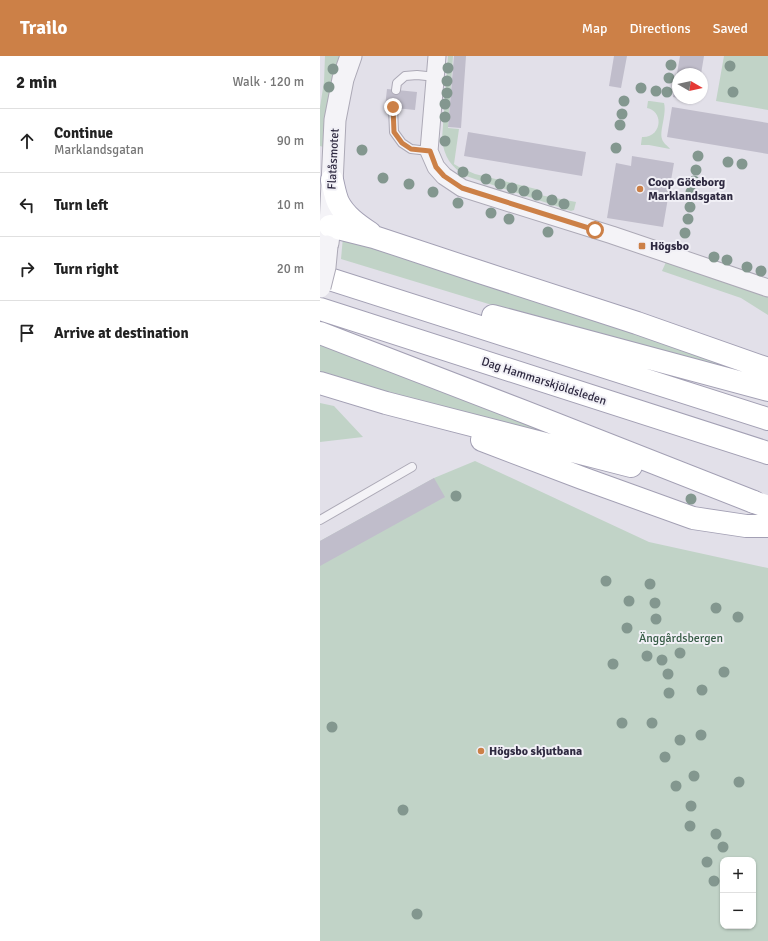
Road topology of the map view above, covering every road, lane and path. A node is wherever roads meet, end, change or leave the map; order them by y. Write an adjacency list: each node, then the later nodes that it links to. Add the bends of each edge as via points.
1 (351, 56): 7 (street, Flatåsmotet, via 343,79 335,120)
2 (437, 56): 3 (street)
3 (436, 76): 4 (lane, via 405,76 397,83); 6 (street)
4 (396, 90)
5 (393, 107): 6 (lane, via 394,132 402,143 411,149)
6 (430, 151): 13 (street, via 436,167 462,188)
7 (333, 188): 8 (street, Flatåsmotet); 9 (main road, via 338,202 352,220)
8 (326, 232): 9 (main road); 12 (street, Flatåsmotet, bridge, via 325,267)
9 (374, 236): 15 (main road)
10 (320, 272): 20 (main road)
11 (320, 276): 22 (main road)
12 (320, 287)
13 (768, 288)
14 (320, 309): 23 (main road, Dag Hammarskjöldsleden)
15 (637, 323): 17 (main road); 18 (main road)
16 (320, 333): 25 (main road)
17 (768, 355)
18 (768, 369)
19 (320, 383): 21 (main road)
20 (768, 390)
21 (421, 412): 25 (main road); 28 (main road, via 473,437 694,518 746,526)
22 (768, 419)
23 (768, 453)
24 (412, 467): 27 (lane)
25 (723, 490): 26 (main road)
26 (761, 504)
27 (320, 520)
28 (768, 526)

